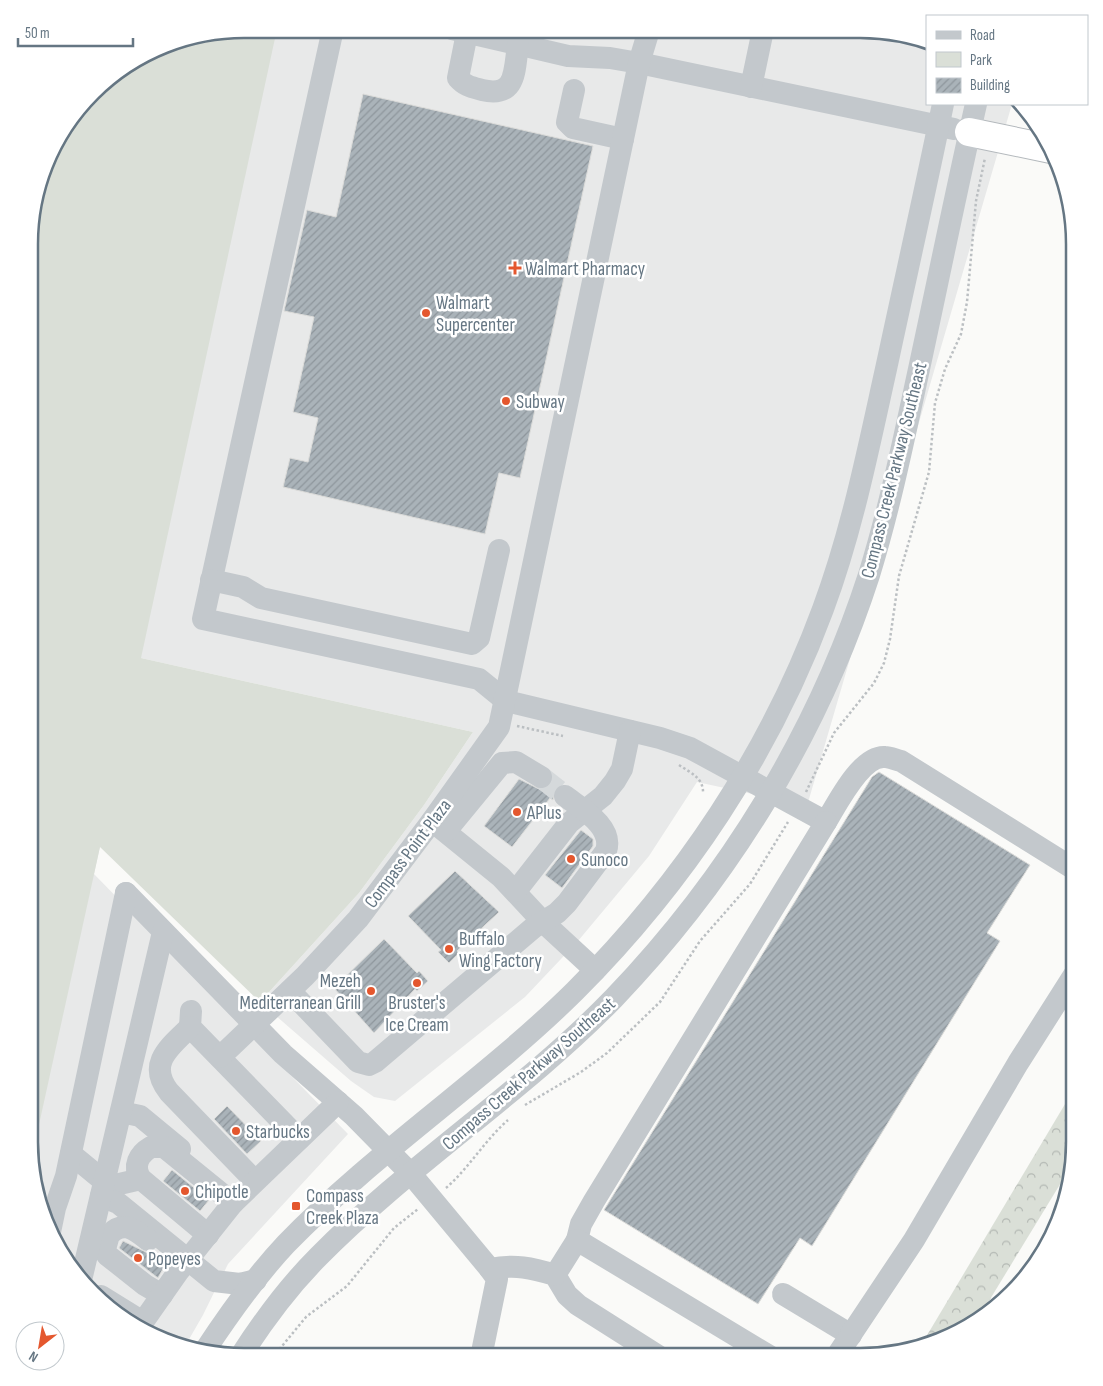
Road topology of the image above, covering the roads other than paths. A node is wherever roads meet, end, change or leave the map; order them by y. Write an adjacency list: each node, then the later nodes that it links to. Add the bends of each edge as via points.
1 (331, 38): 19 (street)
2 (459, 38): 6 (street, via 458,78 464,86 494,92 505,90 513,81)
3 (491, 38): 6 (street)
4 (647, 38): 7 (street, Compass Point Plaza)
5 (762, 38): 8 (street)
6 (518, 44): 7 (street, via 568,56)
7 (639, 63): 8 (street); 14 (street, Compass Point Plaza)
8 (751, 87): 12 (street)
9 (574, 90): 14 (street, via 567,122 573,128)
10 (943, 105): 12 (street, Compass Creek Parkway Southeast)
11 (976, 105): 13 (street, Compass Creek Parkway Southeast)
12 (938, 127): 13 (street); 16 (street, Compass Creek Parkway Southeast)
13 (969, 132): 15 (highway); 17 (street, Compass Creek Parkway Southeast)
14 (623, 139): 20 (street, Compass Point Plaza)
15 (1042, 147)
16 (864, 468): 17 (street); 23 (street, Compass Creek Parkway Southeast, via 850,527 822,611 785,696)
17 (896, 475): 24 (street, Compass Creek Parkway Southeast, via 871,567 842,647 822,696)
18 (499, 550): 19 (street, via 479,638 472,644 261,598 243,587)
19 (211, 580): 20 (street, via 203,619 479,679)
20 (503, 711): 21 (street); 28 (street, Compass Point Plaza, via 499,727)
21 (630, 731): 23 (street, via 690,748); 26 (street, via 622,769 603,796)
22 (541, 777): 28 (street, via 516,762 502,763)
23 (743, 778): 24 (street); 33 (street, Compass Creek Parkway Southeast, via 656,903)
24 (771, 793): 27 (street); 45 (street, Compass Creek Parkway Southeast, via 695,904 614,998 565,1045)
25 (565, 796): 26 (street)
26 (585, 811): 30 (street, via 569,823); 31 (street, via 605,831 610,842 567,903)
27 (826, 822): 29 (street, via 849,783 872,760 884,757 901,761); 54 (street, via 594,1201 581,1224)
28 (439, 826): 30 (street); 35 (street, Compass Point Plaza)
29 (1066, 864)
30 (516, 891): 31 (street)
31 (543, 922): 33 (street); 35 (street, via 370,1065 358,1062)
32 (163, 932): 36 (street); 40 (street); 44 (street, via 126,893)
33 (594, 970): 43 (street, Compass Creek Parkway Southeast, via 534,1029)
34 (1066, 988): 63 (street, via 914,1240)
35 (290, 991): 36 (street, Compass Point Plaza)
36 (254, 1024): 37 (street, Compass Point Plaza); 39 (street)
37 (220, 1058): 38 (street, via 190,1019 161,1058 160,1075); 42 (street)
38 (169, 1092): 41 (street); 47 (street)
39 (338, 1102): 42 (street); 43 (street)
40 (121, 1112): 41 (street, via 140,1116); 48 (street)
41 (146, 1121): 49 (street)
42 (299, 1139): 47 (street)
43 (388, 1151): 45 (street); 59 (street, Compass Creek Parkway Southeast, via 285,1246)
44 (71, 1154): 48 (street); 51 (street)
45 (411, 1174): 56 (street); 65 (street, Compass Creek Parkway Southeast, via 319,1256)
46 (140, 1179): 48 (street); 49 (street, via 136,1169 139,1156 151,1147 164,1147); 53 (street)
47 (256, 1181): 49 (street)
48 (103, 1189): 50 (street); 55 (street)
49 (236, 1200): 53 (street)
50 (95, 1220): 52 (street); 57 (street)
51 (53, 1222)
52 (120, 1226): 55 (street, via 129,1226 168,1255); 61 (street, via 109,1234 105,1249 107,1255 145,1286)
53 (208, 1235): 55 (street)
54 (577, 1240): 58 (street); 68 (street)
55 (188, 1260): 59 (street, via 214,1280 240,1284); 61 (street)
56 (490, 1268): 58 (street, via 526,1266); 66 (street, via 496,1279)
57 (83, 1271)
58 (555, 1275): 67 (street, via 567,1295 578,1305)
59 (256, 1280): 64 (street, Compass Creek Parkway Southeast)
60 (783, 1294): 63 (street)
61 (162, 1295): 62 (street)
62 (144, 1323)
63 (851, 1335): 69 (street)
64 (208, 1346)
65 (246, 1348)
66 (483, 1348)
67 (646, 1348)
68 (756, 1348)
69 (842, 1348)

